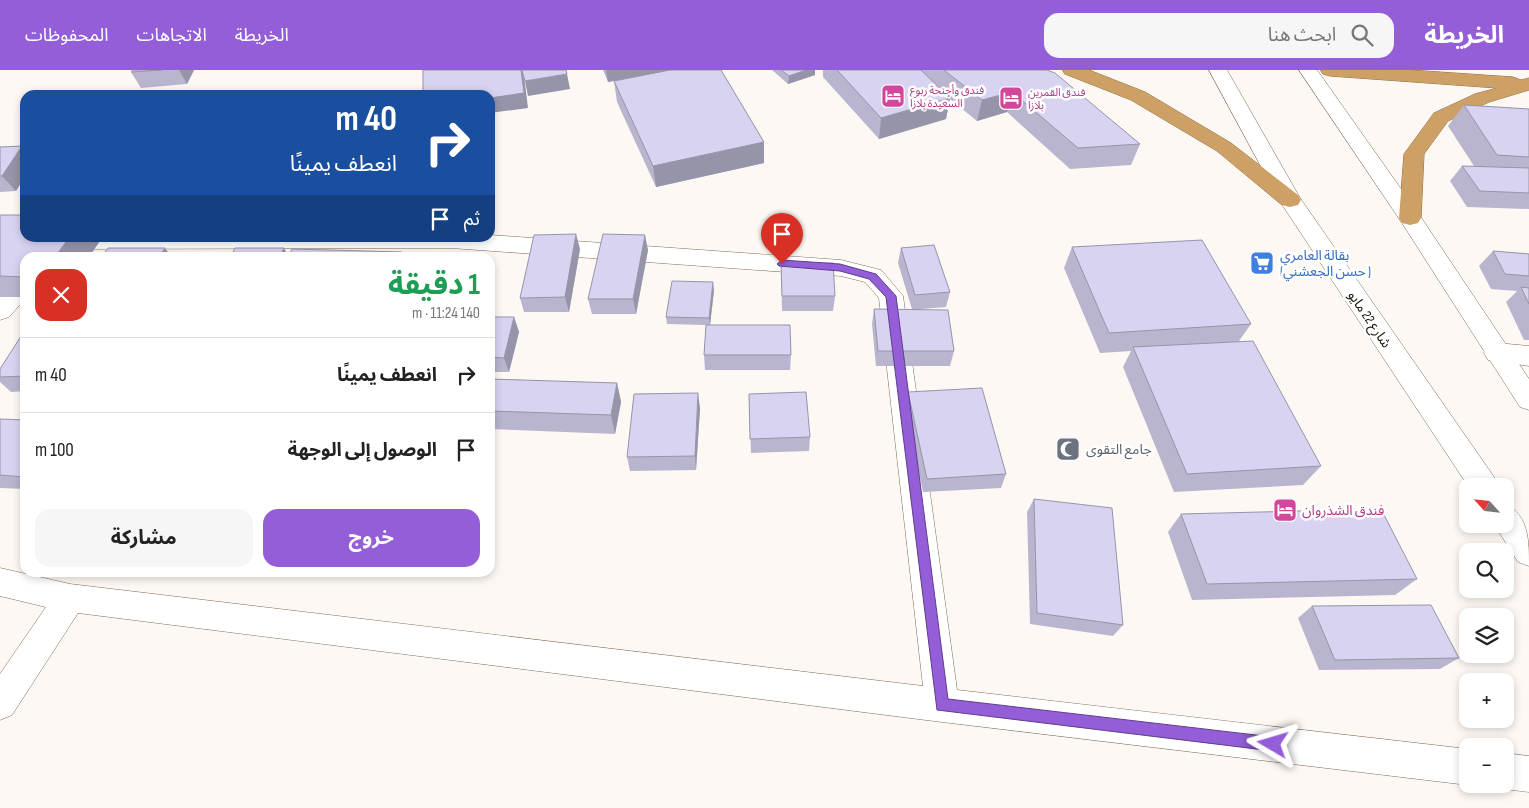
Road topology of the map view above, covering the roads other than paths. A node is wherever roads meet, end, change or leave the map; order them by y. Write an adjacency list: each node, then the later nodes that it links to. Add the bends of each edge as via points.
1 (1072, 70): 6 (highway, via 1138,96 1224,147)
2 (1218, 70): 6 (street, شارع 22 مايو)
3 (1308, 70): 7 (street)
4 (1330, 70): 5 (highway)
5 (1529, 84): 7 (highway, via 1482,98 1440,117 1414,154)
6 (1290, 200): 16 (street, شارع 22 مايو)
7 (1410, 218): 13 (street)
8 (295, 242): 10 (street)
9 (479, 242): 22 (street, via 840,268 873,276 891,296)
10 (60, 245)
11 (20, 289): 12 (street)
12 (0, 311)
13 (1497, 353): 14 (street); 15 (street)
14 (1529, 356)
15 (1529, 400)
16 (1479, 478)
17 (1514, 531): 18 (street)
18 (1529, 553)
19 (0, 582): 20 (street)
20 (70, 598): 21 (street); 22 (street)
21 (0, 703)
22 (942, 705): 23 (street)
23 (1459, 766)
24 (1514, 772): 25 (street)
25 (1529, 774)

